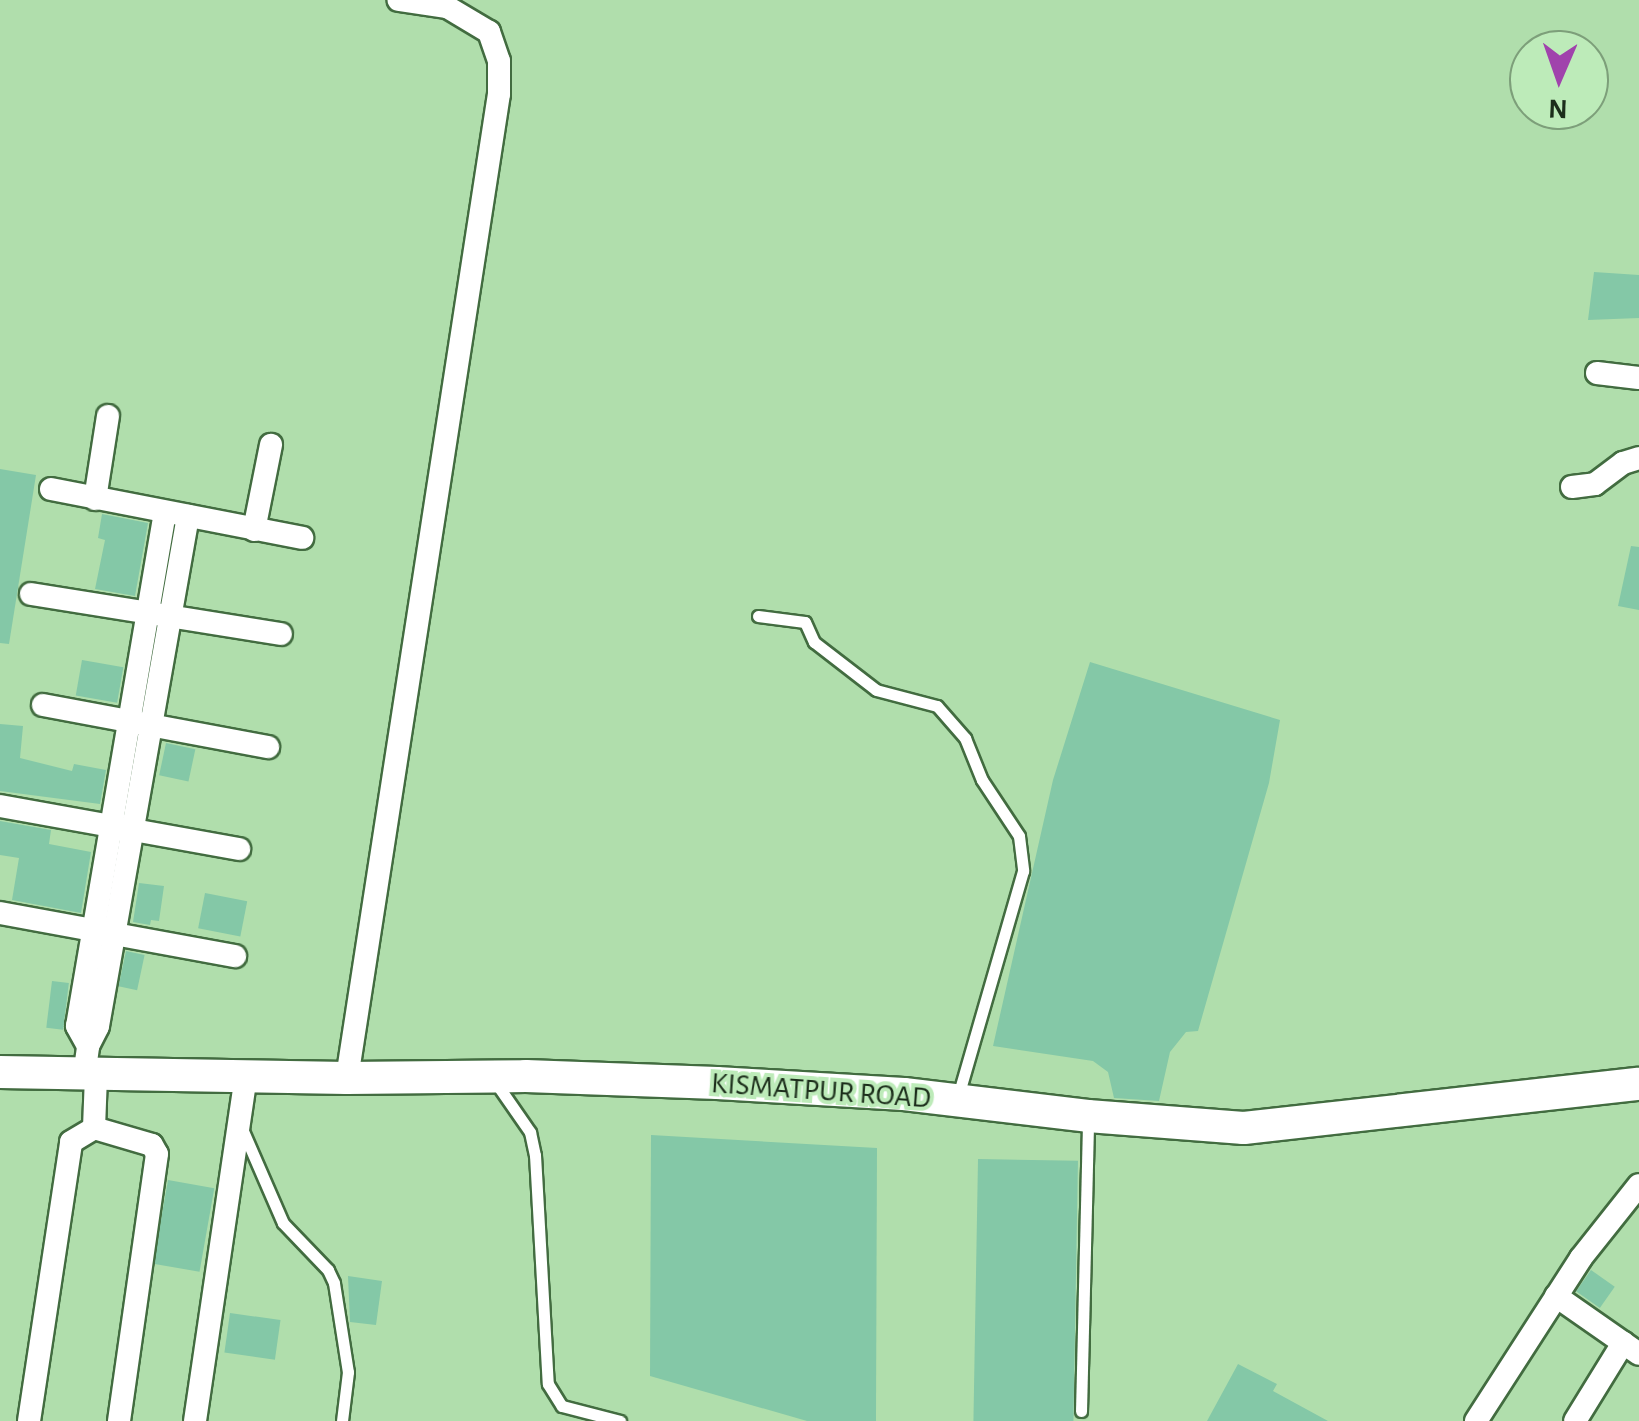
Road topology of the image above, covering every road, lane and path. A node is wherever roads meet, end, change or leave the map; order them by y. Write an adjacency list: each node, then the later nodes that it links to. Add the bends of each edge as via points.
1 (399, 0): 30 (street, via 447,7 490,32 499,94)
2 (1597, 372): 3 (street)
3 (1639, 378)
4 (108, 416): 9 (street)
5 (271, 445): 11 (street)
6 (1639, 458): 7 (street, via 1595,484)
7 (1572, 486)
8 (51, 489): 9 (street)
9 (96, 499): 10 (street)
10 (176, 514): 11 (street); 14 (street)
11 (254, 530): 12 (street)
12 (302, 538)
13 (31, 594): 14 (street)
14 (160, 615): 16 (street); 18 (street)
15 (758, 616): 32 (lane, via 805,622 814,642 876,690 937,706 965,738 982,780 1019,836 1023,871)
16 (280, 634)
17 (44, 706): 18 (street)
18 (141, 724): 19 (street); 21 (street)
19 (268, 747)
20 (0, 806): 21 (street)
21 (121, 827): 22 (street); 24 (street)
22 (239, 849)
23 (0, 912): 24 (street)
24 (103, 931): 25 (street); 26 (street)
25 (236, 956)
26 (89, 1066): 27 (street, KISMATPUR ROAD); 28 (street, KISMATPUR ROAD); 35 (street)
27 (0, 1072)
28 (246, 1075): 30 (street, KISMATPUR ROAD); 34 (street)
29 (491, 1076): 30 (street, KISMATPUR ROAD); 32 (street, KISMATPUR ROAD); 44 (lane, via 530,1132 536,1155 548,1384 562,1406)
30 (347, 1078)
31 (1639, 1084): 33 (street, KISMATPUR ROAD, via 1244,1128)
32 (957, 1100): 33 (street, KISMATPUR ROAD)
33 (1088, 1116): 39 (lane)
34 (240, 1123): 42 (street); 43 (lane, via 283,1223 334,1283 348,1372)
35 (94, 1128): 40 (street, via 71,1142); 41 (street, via 152,1145 157,1154)
36 (1639, 1185): 37 (street)
37 (1556, 1296): 38 (street); 45 (street)
38 (1631, 1348): 46 (street)
39 (1080, 1411)
40 (29, 1421)
41 (118, 1421)
42 (195, 1421)
43 (342, 1421)
44 (620, 1421)
45 (1476, 1421)
46 (1575, 1421)

